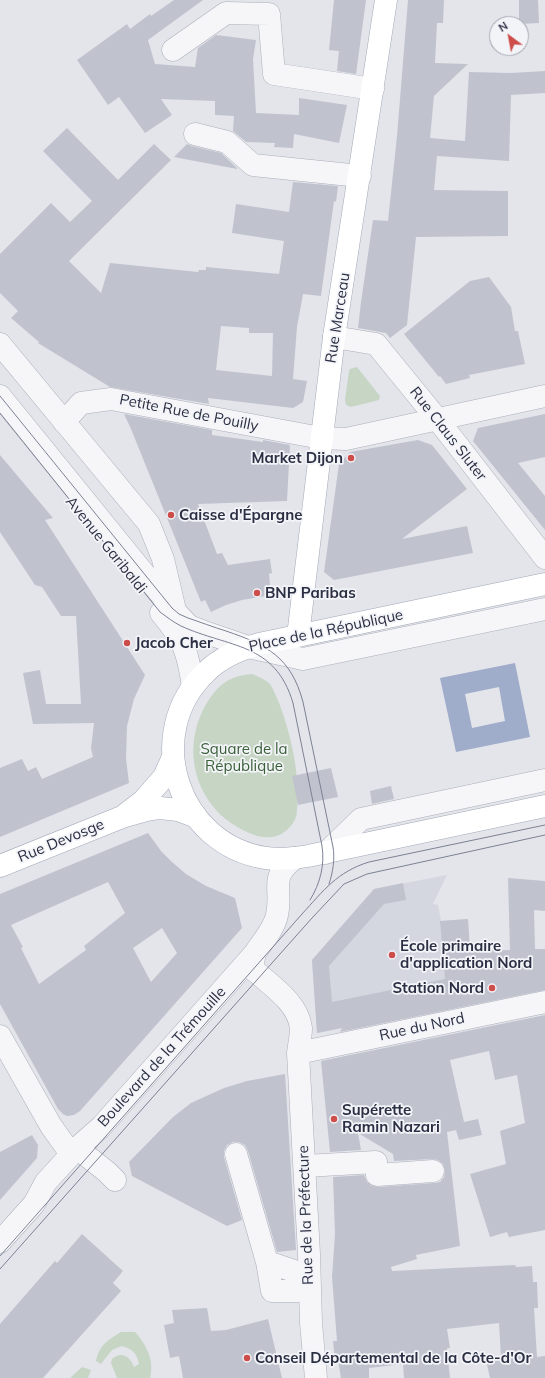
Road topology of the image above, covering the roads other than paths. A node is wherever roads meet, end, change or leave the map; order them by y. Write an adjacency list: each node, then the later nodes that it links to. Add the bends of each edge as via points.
1 (386, 0): 3 (main road, Rue Marceau)
2 (173, 50): 3 (street, via 226,13 269,14 274,74)
3 (373, 89): 5 (main road, Rue Marceau)
4 (196, 134): 5 (street, via 227,142 253,165)
5 (360, 176): 6 (main road, Rue Marceau)
6 (334, 337): 11 (street, Rue Claus Sluter, via 376,344); 13 (main road, Rue Marceau)
7 (0, 344): 12 (street, Avenue Garibaldi)
8 (0, 396): 18 (street, Avenue Garibaldi)
9 (545, 396): 11 (street, Petite Rue de Pouilly)
10 (0, 413): 22 (street, Avenue Garibaldi, via 176,631 185,648)
11 (438, 420): 13 (street, Petite Rue de Pouilly, via 346,439); 14 (street, Rue Claus Sluter)
12 (64, 422): 13 (street, Petite Rue de Pouilly, via 81,403 111,399); 18 (street, Avenue Garibaldi, via 149,524 163,559 175,609)
13 (321, 438): 20 (main road, Rue Marceau)
14 (545, 558)
15 (545, 584): 16 (main road, Place de la République)
16 (469, 600): 19 (street); 20 (main road, Place de la République)
17 (545, 609): 19 (street, Avenue Garibaldi)
18 (183, 621): 21 (street, Avenue Garibaldi, via 190,626)
19 (474, 624): 21 (street, Avenue Garibaldi, via 303,659)
20 (298, 636): 21 (main road, Place de la République)
21 (248, 647): 22 (main road, Place de la République, via 221,660 206,671)
22 (193, 687): 23 (main road, Place de la République, via 176,722)
23 (173, 757): 28 (main road, Place de la République, via 177,782); 29 (main road, via 164,777 143,801)
24 (545, 780): 25 (street)
25 (512, 787): 27 (street); 30 (street, via 361,819)
26 (545, 806): 27 (main road, Place de la République)
27 (517, 812): 30 (main road, Place de la République)
28 (194, 816): 29 (main road, via 178,810 160,808); 31 (main road, Place de la République, via 210,833 244,853 267,858)
29 (122, 817): 32 (main road, Rue Devosge)
30 (326, 853): 31 (main road, Place de la République)
31 (294, 858): 33 (street, Boulevard de la Trémouille, via 279,875 277,916 271,930)
32 (0, 866)
33 (254, 953): 34 (street, Boulevard de la Trémouille); 37 (street, Rue de la Préfecture, via 253,969 293,1006 298,1014 301,1029)
34 (234, 977): 37 (street, Rue de la Préfecture, via 249,974 268,991 288,1019); 38 (street, Boulevard de la Trémouille, via 100,1127)
35 (545, 1002): 37 (street, Rue du Nord)
36 (0, 1036): 38 (street, via 51,1126)
37 (298, 1053): 40 (street, Rue de la Préfecture)
38 (74, 1151): 42 (street); 43 (street, Boulevard de la Trémouille, via 46,1182 34,1204)
39 (236, 1154): 44 (street, via 267,1262)
40 (305, 1166): 41 (street, via 376,1162 377,1175); 44 (street, Rue de la Préfecture)
41 (433, 1171)
42 (115, 1180)
43 (0, 1242)
44 (309, 1284): 45 (street, Rue de la Préfecture)
45 (316, 1378)

